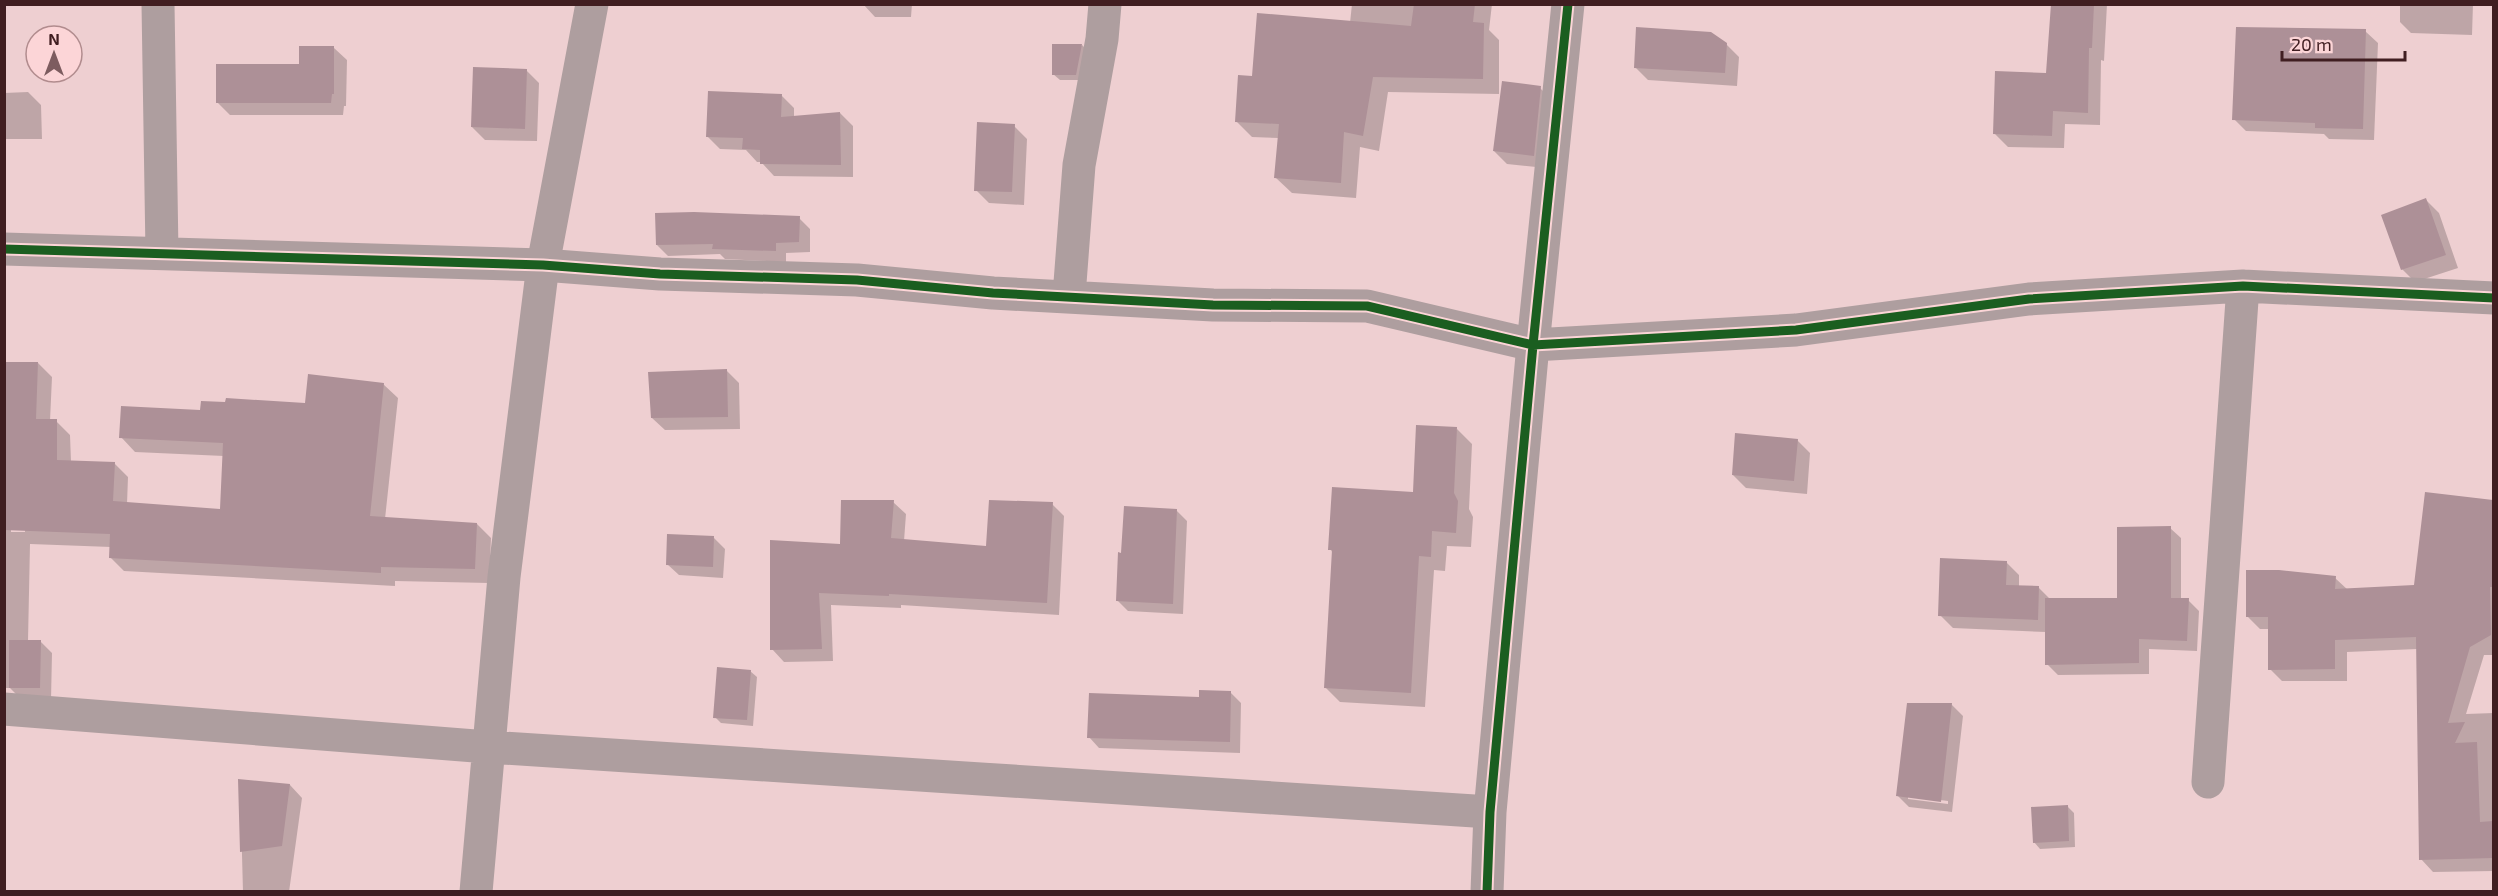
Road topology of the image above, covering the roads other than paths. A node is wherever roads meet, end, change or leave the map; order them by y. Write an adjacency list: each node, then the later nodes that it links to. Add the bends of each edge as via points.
1 (158, 4): 6 (street)
2 (592, 4): 7 (street)
3 (1105, 4): 9 (street, via 1078,165)
4 (1568, 4): 11 (street)
5 (4, 249): 6 (street)
6 (162, 253): 7 (street)
7 (543, 265): 9 (street, via 660,274 857,280); 13 (street, via 504,577)
8 (2243, 286): 10 (street); 11 (street, via 2029,299 1796,330); 14 (street)
9 (1069, 296): 11 (street, via 1213,305 1367,306)
10 (2493, 298)
11 (1533, 345): 15 (street)
12 (4, 709): 13 (street)
13 (488, 747): 15 (street); 16 (street)
14 (2208, 782)
15 (1490, 812): 17 (street)
16 (476, 891)
17 (1487, 891)

